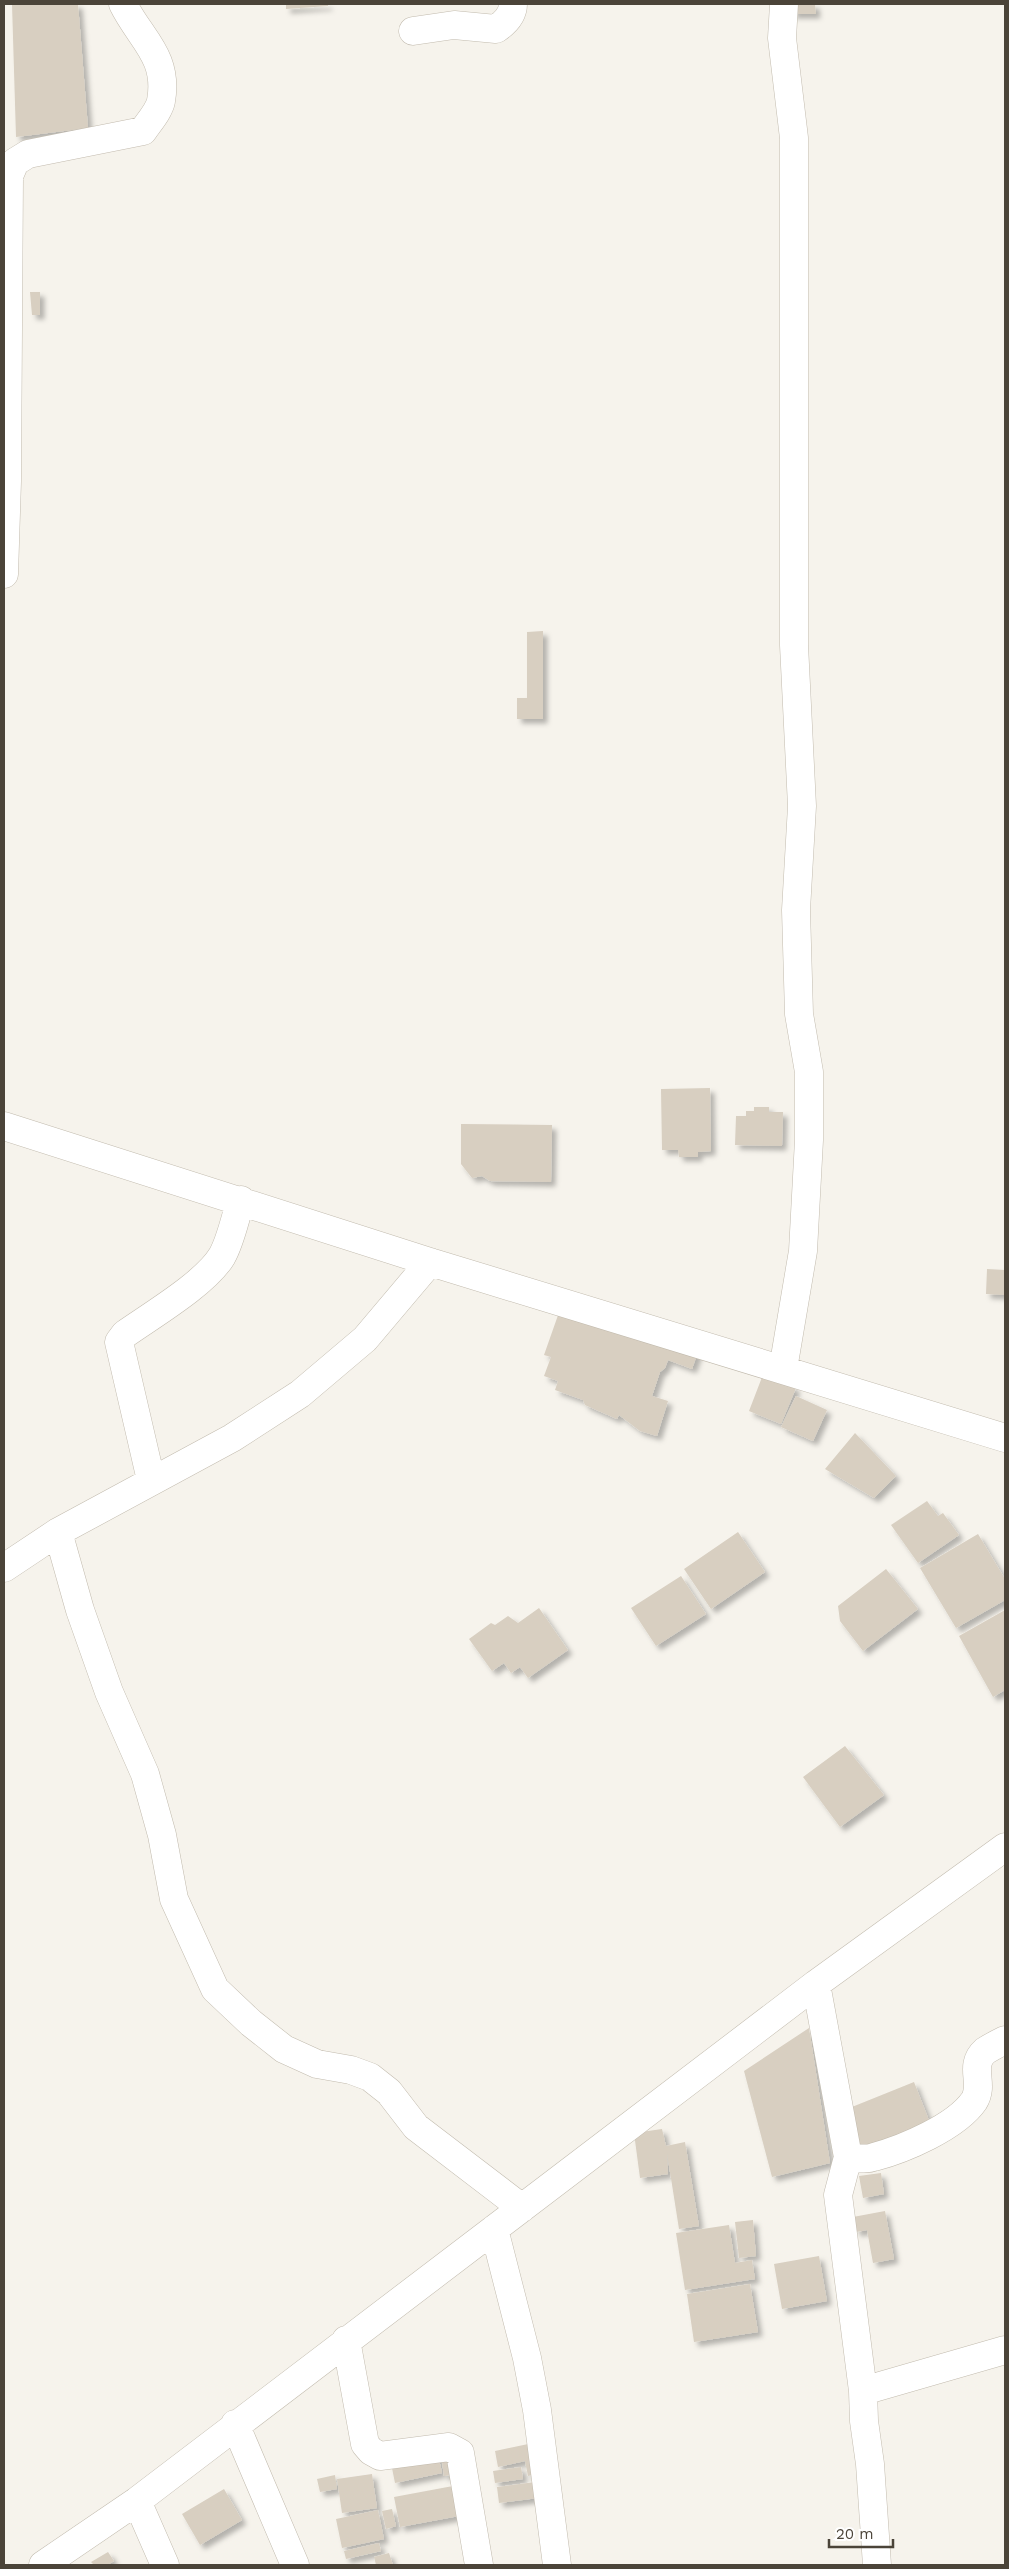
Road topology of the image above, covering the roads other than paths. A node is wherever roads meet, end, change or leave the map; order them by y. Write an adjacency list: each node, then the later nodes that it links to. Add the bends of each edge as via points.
1 (122, 4): 5 (street, via 149,41 160,64 161,102 143,131 28,154 15,162 9,176 8,481)
2 (513, 4): 4 (street, via 506,22 496,30 454,25)
3 (784, 4): 9 (street, via 782,38 794,138 794,645 802,806 796,929 799,1014 809,1072 809,1140 803,1251)
4 (413, 32)
5 (4, 574)
6 (4, 1126): 7 (street)
7 (241, 1200): 8 (street); 11 (street, via 222,1255 213,1268 180,1296 125,1334 119,1342)
8 (430, 1262): 9 (street); 11 (street, via 365,1339 300,1394 232,1438)
9 (782, 1369): 10 (street)
10 (1005, 1438)
11 (150, 1480): 12 (street)
12 (58, 1532): 13 (street); 18 (street, via 80,1610 109,1692 144,1774 162,1835 174,1899 215,1989 284,2048 316,2064 370,2077 389,2092 416,2127)
13 (4, 1568)
14 (1005, 1847): 15 (street)
15 (816, 1984): 17 (street); 18 (street)
16 (1005, 2040): 17 (street, via 978,2060 976,2070 980,2088 974,2101 959,2116 918,2141 873,2158)
17 (848, 2157): 22 (street, via 838,2195)
18 (522, 2208): 19 (street)
19 (494, 2229): 20 (street); 29 (street, via 515,2306 537,2410)
20 (346, 2340): 23 (street); 28 (street, via 365,2444 370,2451 380,2456 448,2447 460,2453)
21 (1005, 2350): 22 (street)
22 (863, 2391): 30 (street)
23 (235, 2424): 24 (street); 27 (street)
24 (137, 2501): 25 (street); 26 (street)
25 (43, 2565)
26 (165, 2565)
27 (295, 2565)
28 (478, 2565)
29 (557, 2565)
30 (877, 2565)

